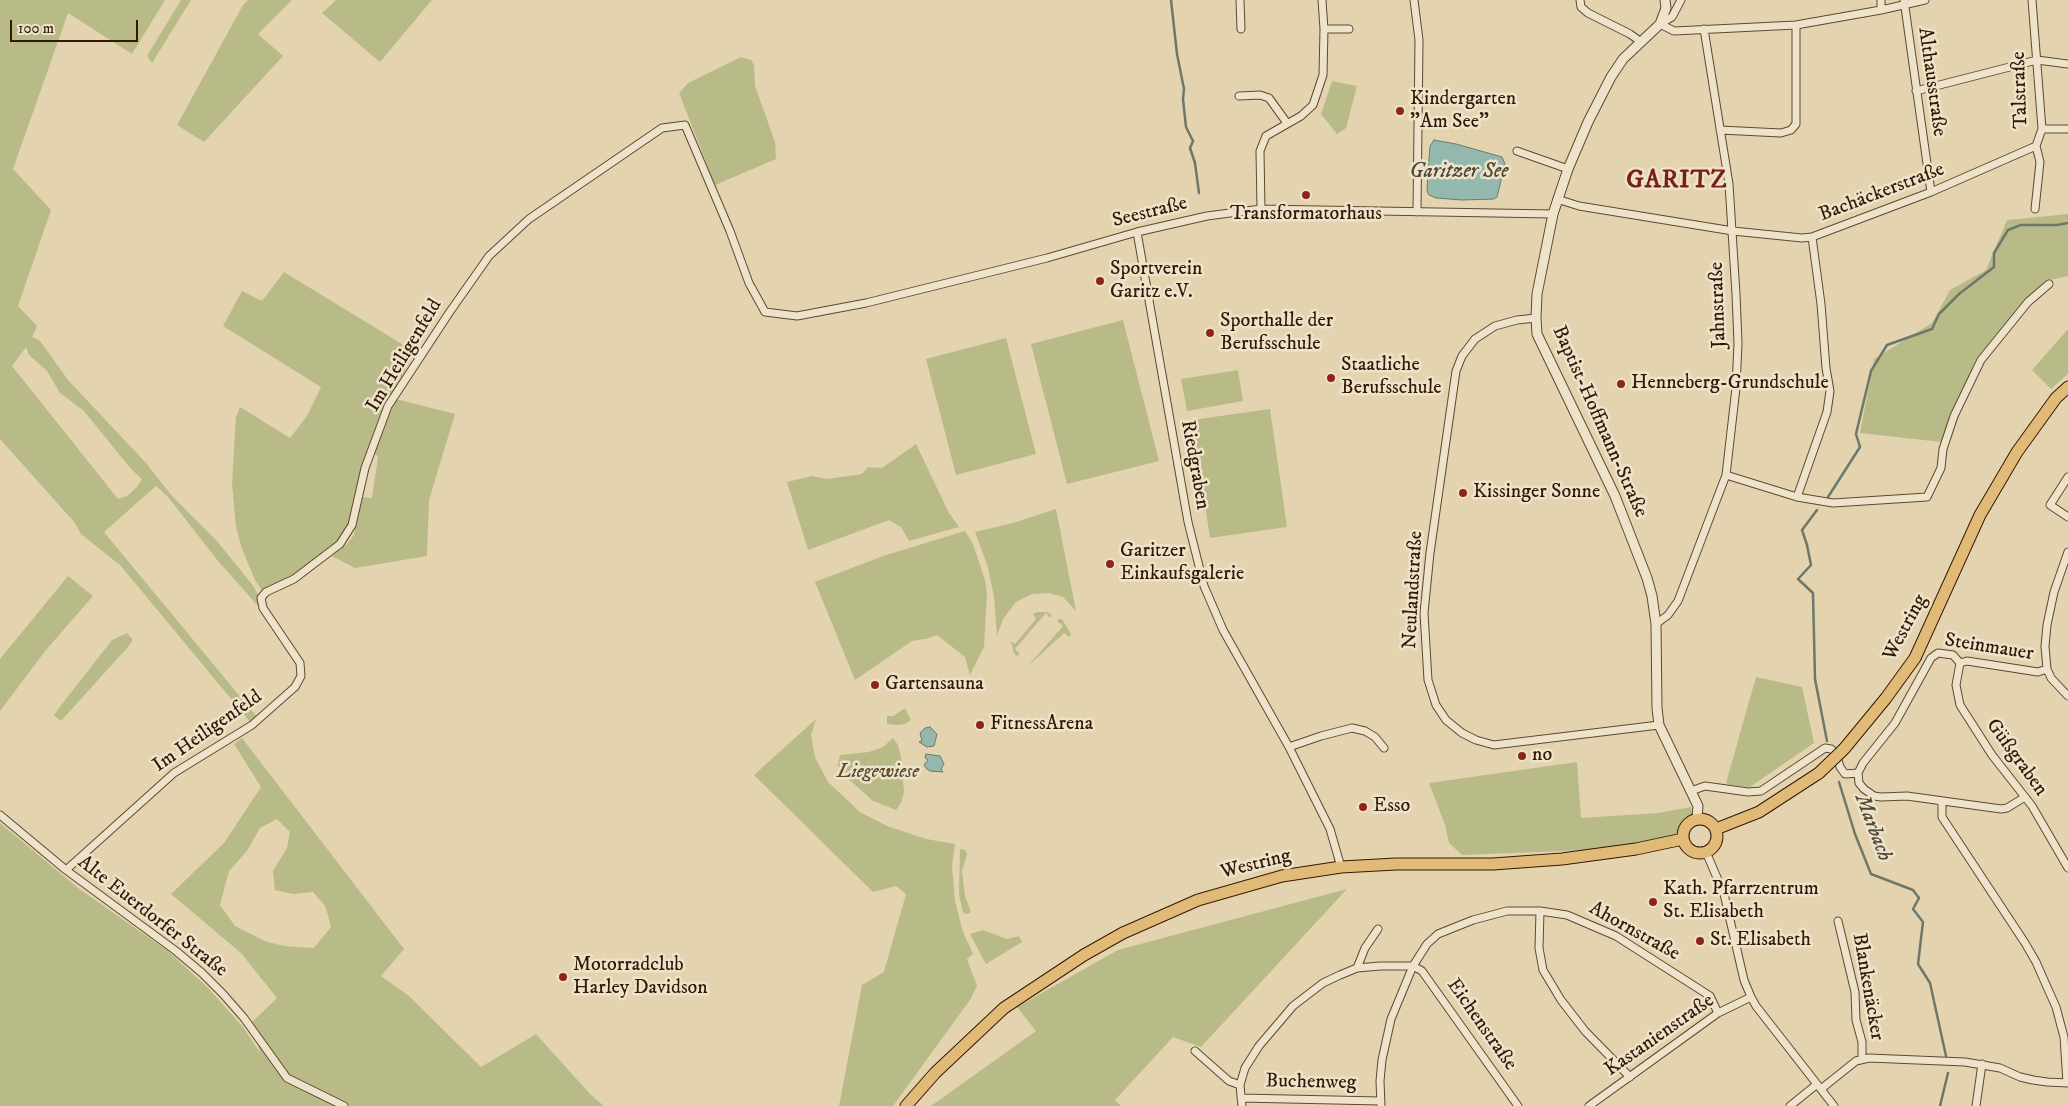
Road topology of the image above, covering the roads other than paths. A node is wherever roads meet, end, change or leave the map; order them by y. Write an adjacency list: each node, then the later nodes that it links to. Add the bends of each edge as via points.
1 (1240, 0): 16 (street)
2 (1322, 0): 14 (street)
3 (1414, 0): 34 (street, via 1419,40)
4 (1580, 0): 18 (street, via 1581,7 1588,13)
5 (1666, 0): 12 (street)
6 (1682, 0): 12 (street, via 1672,17)
7 (1880, 0): 11 (street)
8 (1925, 0): 10 (street)
9 (2032, 0): 19 (street, Talstraße)
10 (1904, 3): 11 (street); 21 (street, Althausstraße)
11 (1881, 10): 13 (street)
12 (1660, 24): 17 (street, via 1674,31); 18 (street, Baptist-Hoffmann-Straße)
13 (1796, 25): 17 (street); 26 (street, via 1796,124 1791,130 1781,133)
14 (1324, 29): 15 (street); 23 (street, via 1323,75 1313,105)
15 (1349, 29)
16 (1241, 30)
17 (1704, 30): 26 (street, Jahnstraße)
18 (1641, 42): 29 (street, Baptist-Hoffmann-Straße, via 1624,58 1601,93)
19 (2037, 60): 20 (street); 21 (street); 24 (street, Talstraße)
20 (2068, 64)
21 (1916, 91): 30 (street, Althausstraße)
22 (1239, 96): 23 (street, via 1269,98)
23 (1287, 123): 33 (street, via 1266,136 1260,151)
24 (2042, 129): 25 (street); 27 (street, Talstraße)
25 (2068, 129)
26 (1720, 130): 36 (street, Jahnstraße)
27 (2036, 146): 30 (street, Bachäckerstraße); 32 (street, Talstraße, via 2040,162)
28 (1517, 151): 29 (street)
29 (1568, 169): 31 (street, Baptist-Hoffmann-Straße)
30 (1931, 192): 38 (street, Bachäckerstraße)
31 (1557, 199): 35 (street, Baptist-Hoffmann-Straße); 36 (street, Bachäckerstraße, via 1580,206)
32 (2035, 208)
33 (1261, 210): 34 (street, Seestraße); 37 (street, Seestraße, via 1207,216)
34 (1417, 212): 35 (street, Seestraße)
35 (1553, 214): 41 (street, Baptist-Hoffmann-Straße, via 1537,294)
36 (1733, 231): 38 (street, Bachäckerstraße); 43 (street, Jahnstraße, via 1738,343)
37 (1137, 232): 40 (street, Seestraße, via 866,303 797,316); 53 (street, Riedgraben, via 1188,522 1204,586 1223,630)
38 (1812, 237): 45 (street, via 1830,391 1827,412)
39 (2048, 284): 45 (street, via 2028,302 1981,360 1954,416 1943,449 1941,468 1927,497 1833,503)
40 (765, 312): 66 (street, Im Heiligenfeld, via 685,125 662,128 529,219 489,256 388,406 365,468 352,526 340,544 294,579 266,592 261,598 263,608 300,663 301,676 295,687 252,725 174,773)
41 (1536, 318): 48 (street, Baptist-Hoffmann-Straße, via 1537,334 1615,496 1652,596); 52 (street, Neulandstraße, via 1495,326 1475,338 1456,371 1424,613 1428,680 1436,704 1446,720 1462,733 1494,745)
42 (2068, 386): 61 (main road, Westring, bridge, via 2017,452 1980,515 1915,658 1886,698 1844,749 1819,773 1760,812)
43 (1726, 474): 45 (street); 48 (street, Jahnstraße, via 1678,601)
44 (2068, 477): 46 (street, via 2050,506)
45 (1797, 497)
46 (2068, 516)
47 (2068, 552): 50 (street, via 2047,625)
48 (1656, 624): 52 (street, Baptist-Hoffmann-Straße)
49 (1960, 663): 50 (street, Steinmauer, via 1967,661 2038,672); 55 (street, Steinmauer, via 1946,653 1938,653 1931,658 1895,723 1862,763); 57 (street, Güßgraben, via 1956,685 1960,705 1992,755)
50 (2047, 669): 51 (street, via 2050,678)
51 (2068, 696)
52 (1659, 725): 56 (street)
53 (1289, 747): 54 (street, via 1352,728 1375,737); 64 (street, Riedgraben, via 1332,834)
54 (1384, 748)
55 (1858, 774): 56 (street, via 1845,774 1836,753 1825,748 1761,791 1705,786); 58 (street, via 1864,789 1874,796)
56 (1691, 791): 60 (street, via 1698,806)
57 (2025, 797): 58 (street, via 2000,809); 65 (street, Güßgraben)
58 (1942, 801): 78 (street, via 1942,818 2036,962 2056,1007 2064,1037)
59 (0, 816): 66 (street, Alte Euerdorfer Straße)
60 (1697, 818): 61 (main road, via 1709,821); 62 (main road, via 1685,826)
61 (1716, 829): 63 (main road, via 1714,846)
62 (1683, 839): 63 (main road, via 1687,848 1694,852); 64 (main road, Westring, via 1562,859 1493,864)
63 (1706, 852): 72 (street, via 1724,894)
64 (1340, 867): 84 (main road, Westring, via 1282,876 1230,890 1198,900 1123,933 1004,1008 935,1073)
65 (2068, 868)
66 (66, 870): 83 (street, Alte Euerdorfer Straße, via 202,973 244,1018 287,1078)
67 (1540, 911): 70 (street, Ahornstraße, via 1507,911 1438,934 1427,944); 73 (street, Ahornstraße, via 1567,915 1616,936 1710,996); 77 (street, via 1539,948 1543,970 1585,1031)
68 (1838, 921): 75 (street, Blankenäcker, via 1855,992)
69 (1378, 930): 71 (street, via 1365,948)
70 (1413, 966): 71 (street); 82 (street, Ahornstraße, via 1391,1019 1382,1060); 86 (street, Eichenstraße, via 1430,980)
71 (1357, 968): 79 (street, via 1323,983 1293,1006 1259,1046 1245,1068)
72 (1751, 997): 73 (street, Kastanienstraße); 80 (street)
73 (1718, 1013): 77 (street, Kastanienstraße)
74 (1195, 1051): 79 (street, Buchenweg, via 1229,1081)
75 (1862, 1059): 76 (street); 80 (street)
76 (1982, 1064): 78 (street, via 2026,1078); 90 (street)
77 (1630, 1077): 87 (street, Kastanienstraße)
78 (2068, 1082)
79 (1240, 1085): 81 (street)
80 (1819, 1087): 88 (street); 89 (street)
81 (1241, 1098): 82 (street, Buchenweg); 85 (street)
82 (1380, 1103)
83 (344, 1106)
84 (906, 1106)
85 (1242, 1106)
86 (1518, 1106)
87 (1589, 1106)
88 (1790, 1106)
89 (1834, 1106)
90 (1976, 1106)

